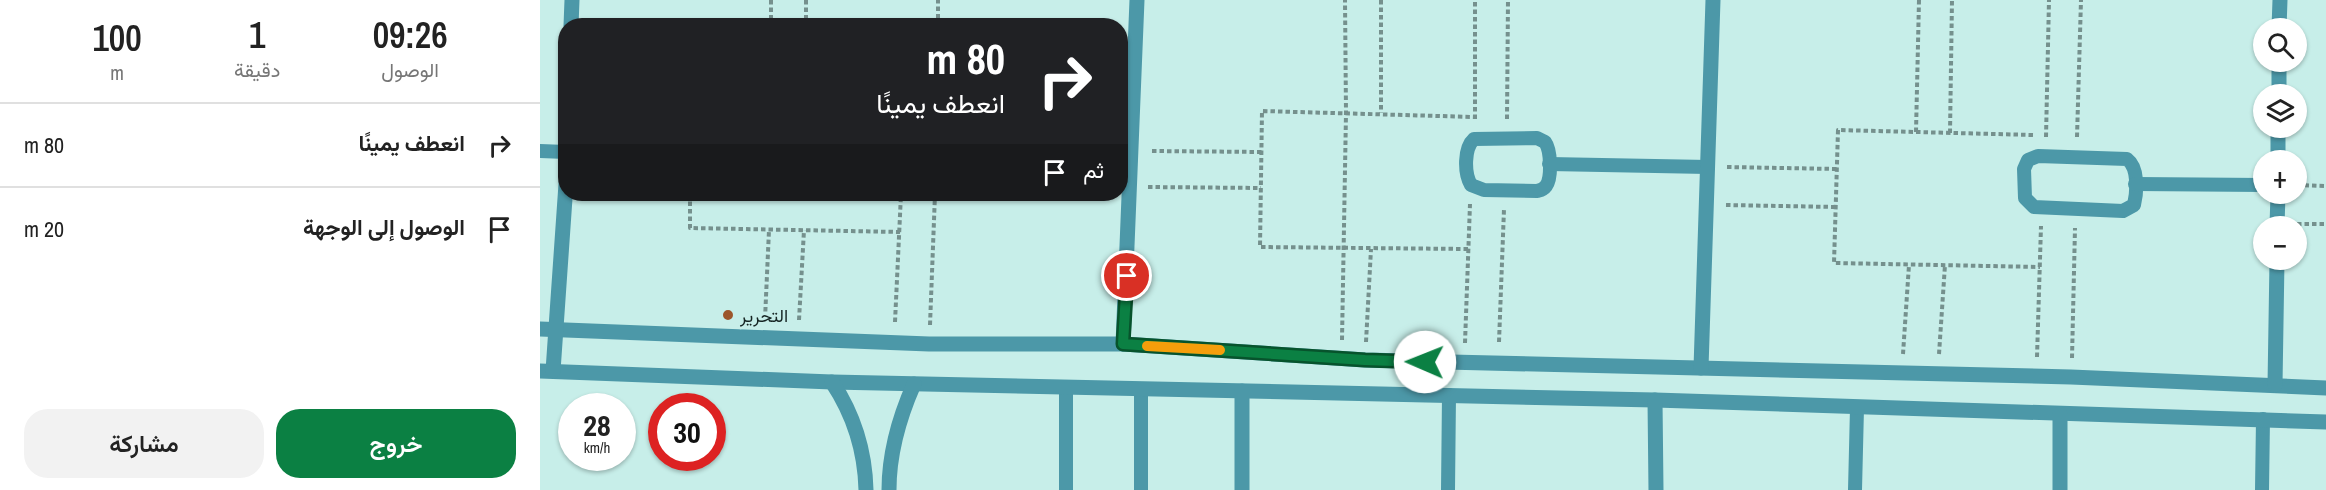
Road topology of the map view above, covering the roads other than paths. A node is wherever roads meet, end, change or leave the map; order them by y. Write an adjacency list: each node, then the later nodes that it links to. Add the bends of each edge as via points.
1 (572, 0): 5 (street)
2 (1137, 0): 9 (street)
3 (1713, 0): 11 (street)
4 (2280, 0): 6 (street)
5 (571, 18)
6 (2279, 18)
7 (540, 151): 8 (lane)
8 (558, 152)
9 (1128, 158): 18 (street, via 1131,186)
10 (1549, 164): 10 (lane, via 1549,178 1543,189 1477,189 1468,180 1468,145 1474,139 1541,140 1548,146); 11 (lane)
11 (1708, 167): 19 (street)
12 (2135, 184): 12 (lane, via 2134,205 2123,211 2041,208 2025,198 2024,169 2032,157 2127,159 2134,166); 13 (lane)
13 (2253, 185)
14 (565, 201): 17 (street)
15 (2277, 270): 23 (street)
16 (540, 329): 17 (street)
17 (557, 330): 18 (street, via 929,344); 20 (street)
18 (1123, 344): 19 (street, via 1365,360)
19 (1701, 368): 23 (street)
20 (547, 371): 21 (street)
21 (832, 382): 22 (street); 34 (street, via 859,438)
22 (914, 384): 24 (street); 35 (street, via 894,442)
23 (2275, 385): 25 (street)
24 (1066, 387): 26 (street); 36 (lane)
25 (2326, 388)
26 (1141, 389): 27 (street); 37 (lane)
27 (1242, 392): 28 (street); 38 (street)
28 (1449, 395): 29 (street); 39 (lane)
29 (1655, 400): 30 (street); 40 (street)
30 (1857, 408): 31 (street); 41 (lane)
31 (2060, 414): 32 (street); 42 (street)
32 (2263, 419): 33 (street); 43 (lane)
33 (2326, 422)
34 (866, 490)
35 (889, 490)
36 (1066, 490)
37 (1141, 490)
38 (1242, 490)
39 (1448, 490)
40 (1656, 490)
41 (1854, 490)
42 (2060, 490)
43 (2262, 490)

